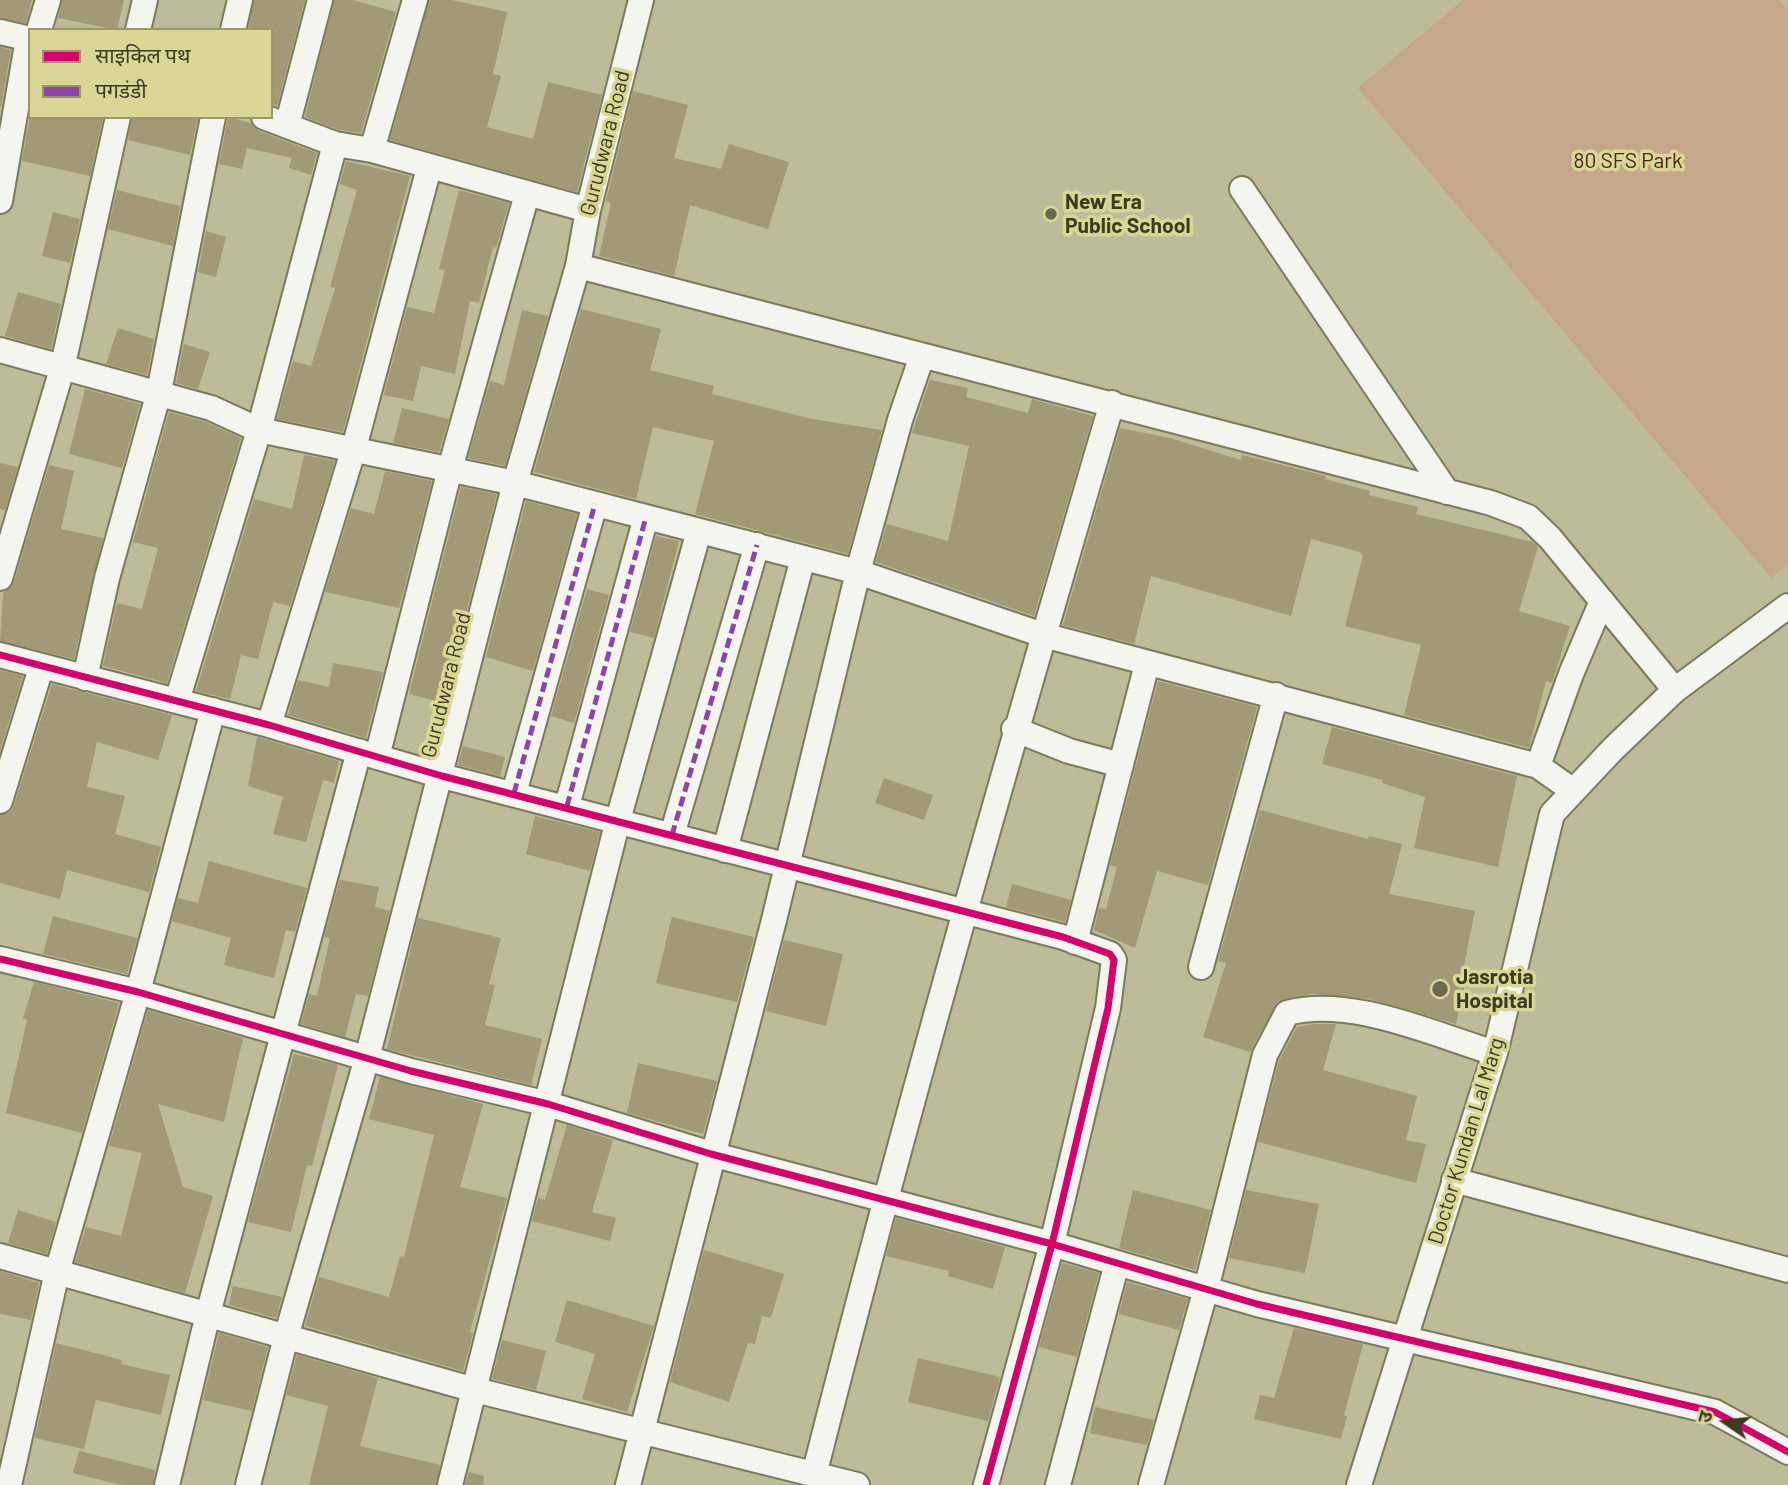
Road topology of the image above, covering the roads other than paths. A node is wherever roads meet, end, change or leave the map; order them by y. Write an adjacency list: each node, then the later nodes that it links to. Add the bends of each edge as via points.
1 (48, 0): 7 (street)
2 (145, 0): 8 (street)
3 (240, 0): 9 (street)
4 (320, 0): 15 (street)
5 (415, 0): 17 (street)
6 (641, 0): 22 (street, Gurudwara Road)
7 (36, 28)
8 (138, 28)
9 (233, 28)
10 (0, 32): 11 (street)
11 (28, 36)
12 (28, 57): 21 (street)
13 (118, 119): 26 (street)
14 (213, 119): 27 (street)
15 (276, 121): 16 (street)
16 (335, 144): 17 (street); 29 (street)
17 (372, 150): 18 (street)
18 (429, 168): 20 (street); 30 (street)
19 (1242, 189): 33 (street)
20 (527, 194): 22 (street); 31 (street)
21 (0, 201)
22 (588, 210): 23 (street, Gurudwara Road)
23 (578, 266): 25 (street); 32 (street, Gurudwara Road)
24 (0, 350): 26 (street)
25 (922, 356): 28 (street); 39 (street)
26 (62, 369): 27 (street); 40 (street)
27 (159, 392): 29 (street, via 211,408); 47 (street, via 107,578)
28 (1112, 403): 33 (street); 43 (street)
29 (258, 430): 30 (street); 50 (street)
30 (354, 448): 31 (street); 52 (street)
31 (450, 469): 32 (street); 54 (street)
32 (515, 483): 34 (street); 57 (street, Gurudwara Road)
33 (1447, 492): 41 (street, via 1528,517)
34 (595, 504): 35 (street); 59 (street)
35 (646, 517): 36 (street); 61 (street)
36 (699, 531): 37 (street); 62 (street)
37 (757, 545): 38 (street); 63 (street)
38 (803, 558): 39 (street); 64 (street)
39 (858, 572): 43 (street); 65 (street)
40 (0, 579)
41 (1602, 601): 48 (street); 56 (street)
42 (1787, 609): 48 (street, Doctor Kundan Lal Marg)
43 (1043, 635): 45 (street); 53 (street)
44 (0, 655): 46 (street)
45 (1147, 664): 49 (street); 55 (street)
46 (41, 668): 47 (street); 60 (street)
47 (85, 678): 50 (street)
48 (1675, 690): 58 (street, Doctor Kundan Lal Marg)
49 (1276, 695): 56 (street); 69 (street)
50 (177, 701): 51 (street)
51 (213, 710): 52 (street); 70 (street)
52 (269, 725): 54 (street)
53 (1014, 729): 55 (street); 66 (street)
54 (368, 754): 57 (street); 71 (street)
55 (1121, 765): 67 (street)
56 (1538, 766): 58 (street)
57 (442, 776): 59 (street); 73 (street, Gurudwara Road)
58 (1572, 790): 72 (street, Doctor Kundan Lal Marg, via 1552,814)
59 (514, 793): 61 (street)
60 (0, 801)
61 (566, 806): 62 (street)
62 (618, 820): 63 (street); 74 (street)
63 (672, 835): 64 (street)
64 (725, 850): 65 (street)
65 (787, 867): 66 (street); 75 (street)
66 (965, 912): 67 (street); 77 (street)
67 (1075, 942): 78 (street, via 1110,954 1113,967 1108,1008)
68 (0, 959): 70 (street)
69 (1200, 967)
70 (138, 992): 71 (street); 82 (street)
71 (281, 1034): 73 (street); 84 (street)
72 (1495, 1053): 76 (street, Doctor Kundan Lal Marg); 83 (street, via 1346,1009 1310,1007 1287,1013 1265,1055)
73 (367, 1058): 74 (street); 85 (street, Gurudwara Road)
74 (548, 1104): 75 (street); 87 (street)
75 (711, 1154): 77 (street); 88 (street)
76 (1454, 1180): 81 (street); 86 (street, Doctor Kundan Lal Marg)
77 (884, 1200): 78 (street); 90 (street)
78 (1052, 1244): 80 (street); 97 (street)
79 (0, 1256): 82 (street)
80 (1117, 1263): 83 (street); 98 (street)
81 (1788, 1270)
82 (57, 1272): 84 (street); 91 (street)
83 (1206, 1289): 86 (street); 99 (street)
84 (208, 1314): 85 (street); 92 (street)
85 (286, 1337): 87 (street); 93 (street, Gurudwara Road)
86 (1404, 1339): 89 (street, via 1715,1412); 100 (street, Doctor Kundan Lal Marg)
87 (475, 1390): 88 (street); 94 (street)
88 (643, 1429): 90 (street); 95 (street)
89 (1788, 1452)
90 (814, 1475): 96 (street)
91 (9, 1485)
92 (167, 1485)
93 (248, 1485)
94 (450, 1485)
95 (628, 1485)
96 (857, 1485)
97 (986, 1485)
98 (1058, 1485)
99 (1151, 1485)
100 (1359, 1485)

